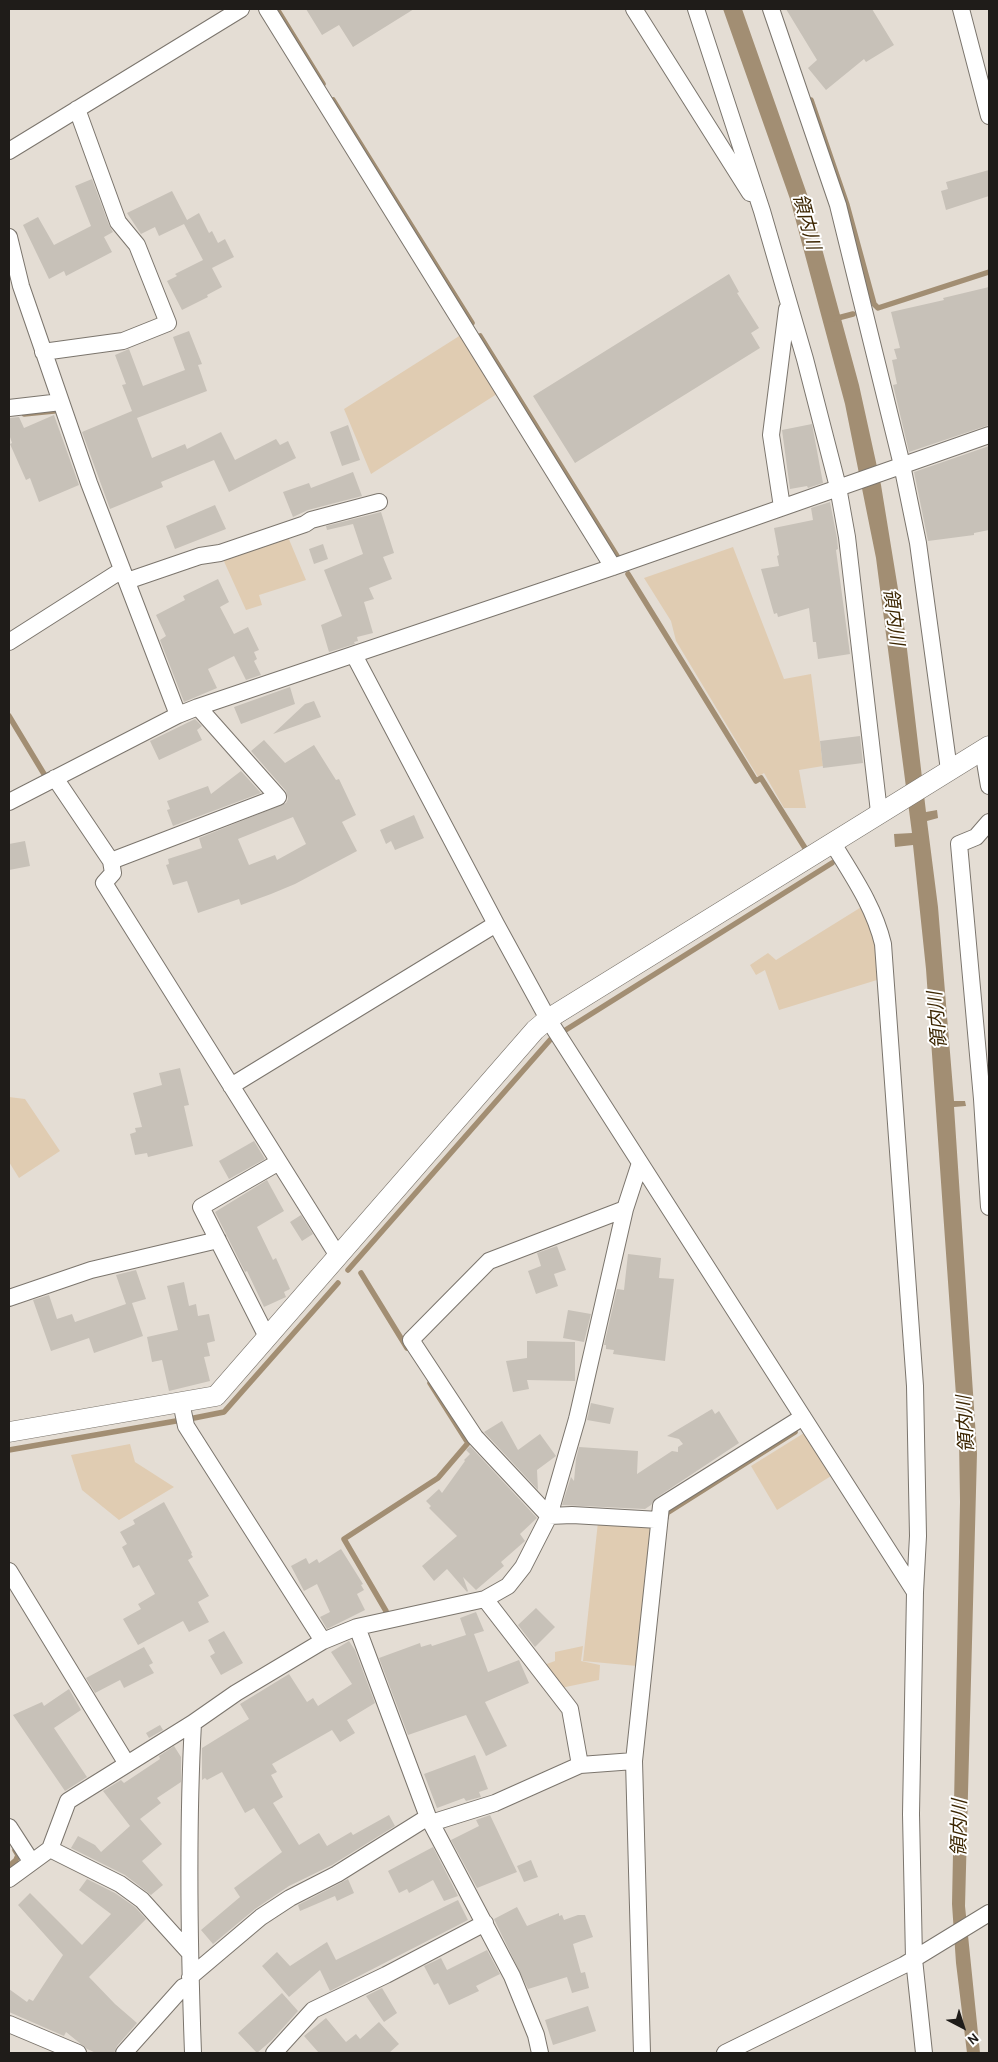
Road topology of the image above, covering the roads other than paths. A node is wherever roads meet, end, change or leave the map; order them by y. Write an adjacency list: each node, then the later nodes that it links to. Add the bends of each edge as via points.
1 (241, 9): 8 (street)
2 (267, 9): 22 (street)
3 (634, 9): 11 (street)
4 (696, 9): 11 (street)
5 (772, 9): 18 (street, via 838,205)
6 (961, 9): 7 (street)
7 (984, 71): 9 (street)
8 (77, 109): 10 (street); 14 (street, via 118,222 137,245 168,323 123,342)
9 (989, 116)
10 (9, 151)
11 (762, 211): 13 (street)
12 (9, 237): 14 (street)
13 (788, 301): 19 (street); 21 (street, via 771,435)
14 (43, 352): 15 (street)
15 (61, 402): 16 (street); 23 (street, via 88,483)
16 (9, 408)
17 (989, 435): 18 (street)
18 (895, 468): 19 (street); 29 (street, via 918,543)
19 (843, 485): 21 (street); 33 (street)
20 (379, 502): 23 (street, via 311,520 220,553)
21 (782, 507): 22 (street)
22 (613, 567): 25 (street)
23 (125, 576): 24 (street); 27 (street)
24 (9, 642)
25 (354, 655): 26 (street); 37 (street)
26 (198, 707): 27 (street); 36 (street, via 278,797)
27 (178, 715): 30 (street)
28 (986, 748): 29 (street); 31 (street)
29 (946, 771): 33 (street)
30 (55, 778): 32 (street); 36 (street)
31 (989, 786)
32 (9, 802)
33 (882, 811): 35 (street)
34 (989, 822): 40 (street, via 976,837 959,844)
35 (832, 842): 38 (street); 55 (street, via 878,922 883,944 915,1386 918,1536)
36 (111, 861): 39 (street, via 113,873 104,882)
37 (496, 924): 38 (street); 39 (street)
38 (548, 1019): 42 (street); 46 (street)
39 (231, 1086): 41 (street)
40 (986, 1098): 43 (street)
41 (279, 1162): 45 (street, via 201,1207); 46 (street)
42 (640, 1163): 44 (street); 50 (street)
43 (989, 1207)
44 (625, 1209): 52 (street, via 577,1419); 52 (street, via 489,1262 411,1340 475,1437)
45 (218, 1240): 47 (street, via 91,1270); 48 (street)
46 (338, 1256): 48 (street)
47 (9, 1298)
48 (267, 1337): 49 (street, via 216,1396)
49 (181, 1402): 51 (street); 58 (street, via 186,1426)
50 (803, 1417): 53 (street, via 661,1506); 55 (street)
51 (9, 1432)
52 (549, 1516): 53 (street); 56 (street, via 523,1567 508,1586)
53 (659, 1520): 60 (street)
54 (11, 1579): 61 (street)
55 (915, 1592): 71 (street)
56 (485, 1599): 57 (street); 62 (street, via 570,1708)
57 (357, 1627): 58 (street); 63 (street)
58 (323, 1641): 59 (street)
59 (192, 1723): 61 (street); 70 (street, via 188,1809)
60 (634, 1761): 62 (street); 79 (street)
61 (127, 1764): 65 (street, via 68,1801)
62 (580, 1764): 63 (street, via 496,1803)
63 (430, 1820): 69 (street); 72 (street, via 261,1917)
64 (9, 1826): 66 (street)
65 (50, 1849): 66 (street); 70 (street, via 120,1884 142,1900)
66 (31, 1861): 67 (street)
67 (9, 1879)
68 (988, 1914): 71 (street)
69 (485, 1923): 77 (street, via 313,2010); 78 (street, via 512,1976)
70 (189, 1952): 72 (street)
71 (914, 1959): 80 (street); 81 (street)
72 (190, 1980): 75 (street); 76 (street)
73 (9, 2024): 74 (street)
74 (78, 2053)
75 (124, 2053)
76 (193, 2053)
77 (274, 2053)
78 (540, 2053)
79 (642, 2053)
80 (725, 2053)
81 (924, 2053)

